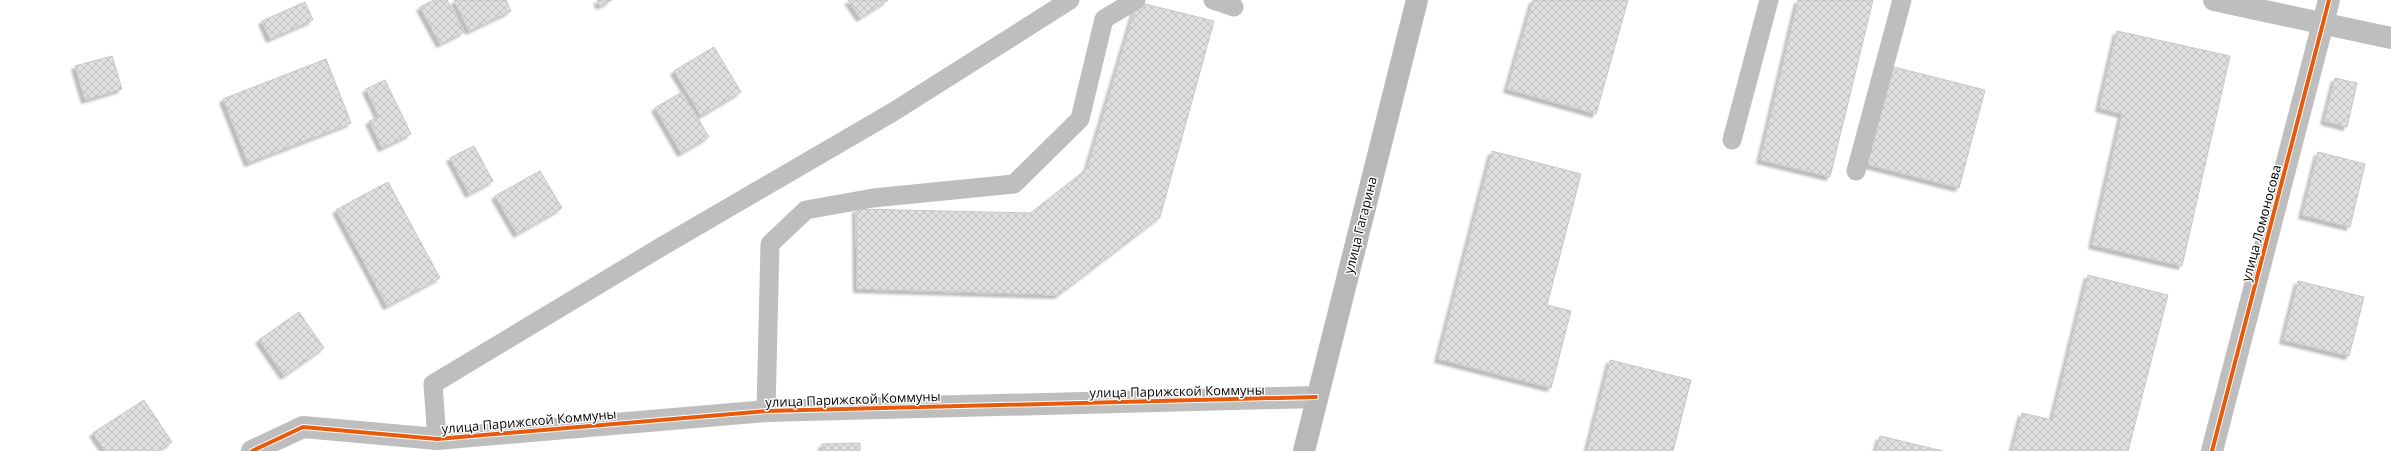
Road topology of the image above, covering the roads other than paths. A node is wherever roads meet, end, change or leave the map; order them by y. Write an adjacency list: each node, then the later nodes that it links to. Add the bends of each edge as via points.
1 (1070, 0): 16 (lane, via 893,112 661,247 434,384)
2 (1136, 0): 15 (lane, via 1104,19 1080,119 1014,184 873,198 806,210 770,244)
3 (1213, 0): 9 (lane)
4 (1416, 0): 14 (main road, улица Гагарина)
5 (1769, 0): 12 (lane)
6 (1902, 0): 13 (lane)
7 (2214, 0): 10 (street)
8 (2329, 0): 10 (street, улица Ломоносова)
9 (1234, 7)
10 (2323, 24): 11 (street); 19 (street, улица Ломоносова)
11 (2391, 38)
12 (1732, 140)
13 (1856, 171)
14 (1316, 397): 15 (street, улица Парижской Коммуны); 18 (main road, улица Гагарина)
15 (766, 411): 16 (street, улица Парижской Коммуны)
16 (437, 439): 17 (street, улица Парижской Коммуны, via 303,427)
17 (252, 451)
18 (1304, 451)
19 (2212, 451)

